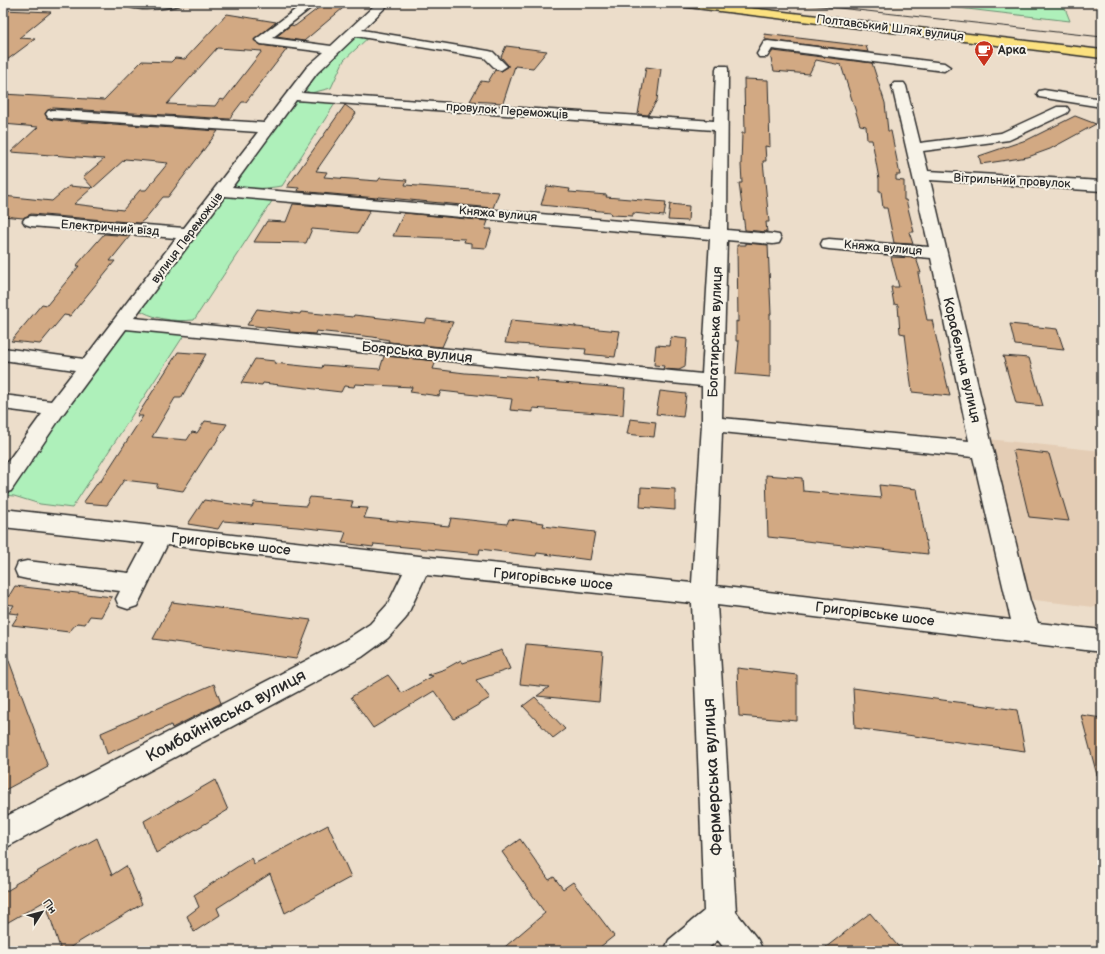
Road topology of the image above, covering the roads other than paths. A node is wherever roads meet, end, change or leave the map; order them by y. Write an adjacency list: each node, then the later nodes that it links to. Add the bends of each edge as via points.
1 (130, 3): 2 (street, via 158,6)
2 (175, 3)
3 (311, 3): 9 (street, via 261,40)
4 (384, 3): 7 (street, вулиця Переможців)
5 (679, 3): 6 (main road, Полтавський Шлях вулиця)
6 (734, 5): 8 (main road, Полтавський Шлях вулиця); 11 (main road, Полтавський Шлях вулиця)
7 (353, 32): 9 (street, вулиця Переможців); 12 (street, via 489,55)
8 (1102, 49)
9 (333, 50): 17 (street, вулиця Переможців, via 312,70)
10 (763, 54): 13 (street, via 768,45)
11 (1102, 54)
12 (501, 66)
13 (944, 67)
14 (722, 69): 21 (street, Богатирська вулиця)
15 (899, 86): 23 (street, Корабельна вулиця)
16 (1044, 94): 18 (street)
17 (293, 96): 21 (street, провулок Переможців); 22 (street, вулиця Переможців)
18 (1102, 103)
19 (1062, 110): 23 (street, via 1004,137)
20 (53, 114): 22 (street)
21 (720, 126): 29 (street, Богатирська вулиця)
22 (268, 128): 26 (street, вулиця Переможців)
23 (913, 148): 24 (street, Корабельна вулиця)
24 (921, 175): 25 (street, Вітрильний провулок); 32 (street, Корабельна вулиця)
25 (1102, 186)
26 (223, 191): 28 (street, вулиця Переможців); 29 (street, Княжа вулиця)
27 (31, 221): 28 (street, Електричний вїзд)
28 (190, 234): 33 (street, вулиця Переможців)
29 (719, 234): 30 (street, Княжа вулиця); 36 (street, Богатирська вулиця)
30 (773, 239)
31 (829, 244): 32 (street, Княжа вулиця)
32 (937, 253): 40 (street, Корабельна вулиця)
33 (123, 323): 35 (street, вулиця Переможців); 36 (street, Боярська вулиця)
34 (3, 354): 35 (street)
35 (90, 366): 38 (street, вулиця Переможців)
36 (712, 381): 39 (street, Богатирська вулиця)
37 (3, 402): 38 (street)
38 (56, 409): 41 (street, вулиця Переможців)
39 (712, 424): 40 (street); 46 (street, Богатирська вулиця)
40 (982, 450): 47 (street, Корабельна вулиця, via 1018,601)
41 (3, 485)
42 (3, 518): 43 (street, Григорівське шосе)
43 (160, 536): 44 (street, Григорівське шосе); 45 (street, via 132,591)
44 (419, 565): 46 (street, Григорівське шосе); 49 (street, Комбайнівська вулиця, via 397,611 379,632 353,649)
45 (27, 570)
46 (704, 594): 47 (street, Григорівське шосе); 50 (street, Фермерська вулиця)
47 (1028, 632): 48 (street, Григорівське шосе)
48 (1102, 641)
49 (3, 834)
50 (720, 918): 51 (street); 52 (street)
51 (680, 951)
52 (747, 951)

